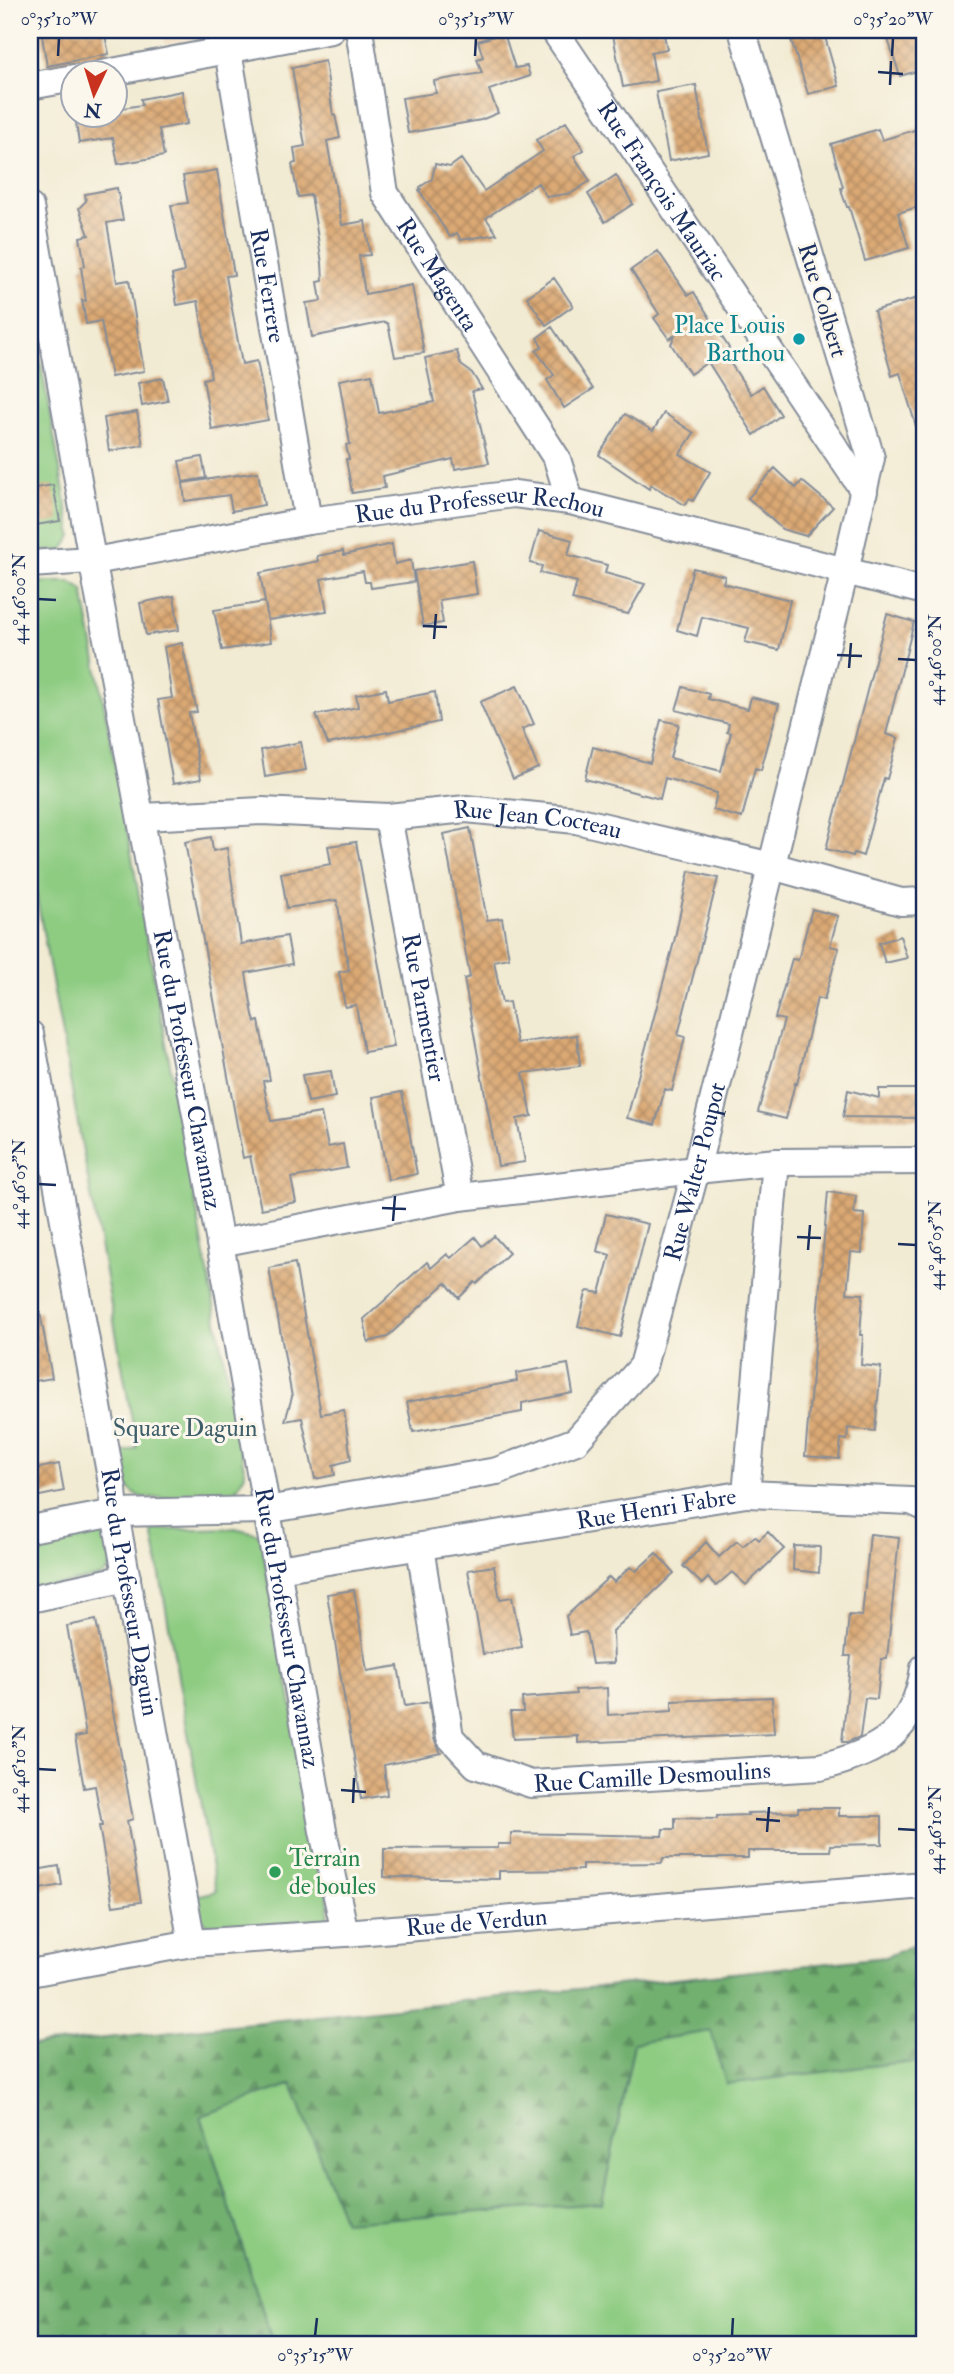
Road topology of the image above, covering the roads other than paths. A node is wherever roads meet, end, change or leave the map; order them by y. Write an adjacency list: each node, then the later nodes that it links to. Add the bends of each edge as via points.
1 (331, 30): 5 (street)
2 (359, 30): 11 (street, Rue Magenta, via 385,193 557,459)
3 (554, 30): 10 (street, Rue François Mauriac)
4 (742, 30): 10 (street, Rue Colbert, via 871,458)
5 (228, 51): 6 (street); 12 (street, Rue Ferrere)
6 (130, 69)
7 (60, 81): 8 (street)
8 (30, 86)
9 (30, 207): 13 (street, Rue du Professeur Chavannaz)
10 (864, 491): 15 (street, Rue Colbert)
11 (570, 501): 12 (street, Rue du Professeur Rechou, via 514,494); 15 (street, Rue du Professeur Rechou)
12 (308, 521): 13 (street, Rue du Professeur Rechou)
13 (93, 561): 14 (street, Rue du Professeur Rechou); 17 (street, Rue du Professeur Chavannaz)
14 (30, 564)
15 (845, 571): 16 (street, Rue du Professeur Rechou); 19 (street, Rue Walter Poupot)
16 (924, 591)
17 (142, 817): 18 (street, Rue Jean Cocteau, via 262,811); 26 (street, Rue du Professeur Chavannaz)
18 (388, 817): 19 (street, Rue Jean Cocteau, via 466,809 576,820); 25 (street, Rue Parmentier)
19 (772, 866): 20 (street, Rue Jean Cocteau, via 901,902); 24 (street, Rue Walter Poupot)
20 (924, 901)
21 (30, 1034): 30 (street, Rue du Professeur Daguin)
22 (924, 1161): 23 (street)
23 (776, 1162): 24 (street); 27 (street, Rue Henri Fabre)
24 (696, 1170): 25 (street); 29 (street, Rue Walter Poupot, via 643,1366 576,1441 496,1471)
25 (460, 1197): 26 (street)
26 (220, 1243): 29 (street, Rue du Professeur Chavannaz)
27 (746, 1494): 28 (street, via 911,1501); 32 (street, Rue Henri Fabre)
28 (924, 1507)
29 (266, 1510): 30 (street, Rue Walter Poupot); 33 (street, Rue du Professeur Chavannaz)
30 (115, 1513): 31 (street, Rue Walter Poupot); 34 (street, Rue du Professeur Daguin)
31 (30, 1529)
32 (420, 1547): 33 (street, Rue Henri Fabre); 36 (street, Rue Camille Desmoulins, via 450,1737 476,1765 531,1784 820,1767 852,1760 879,1747 906,1722)
33 (278, 1569): 38 (street, Rue du Professeur Chavannaz)
34 (127, 1578): 35 (street); 39 (street, Rue du Professeur Daguin)
35 (30, 1598)
36 (924, 1668)
37 (924, 1885): 38 (street, Rue de Verdun)
38 (345, 1933): 39 (street, Rue de Verdun)
39 (192, 1943): 40 (street, Rue de Verdun)
40 (30, 1973)

